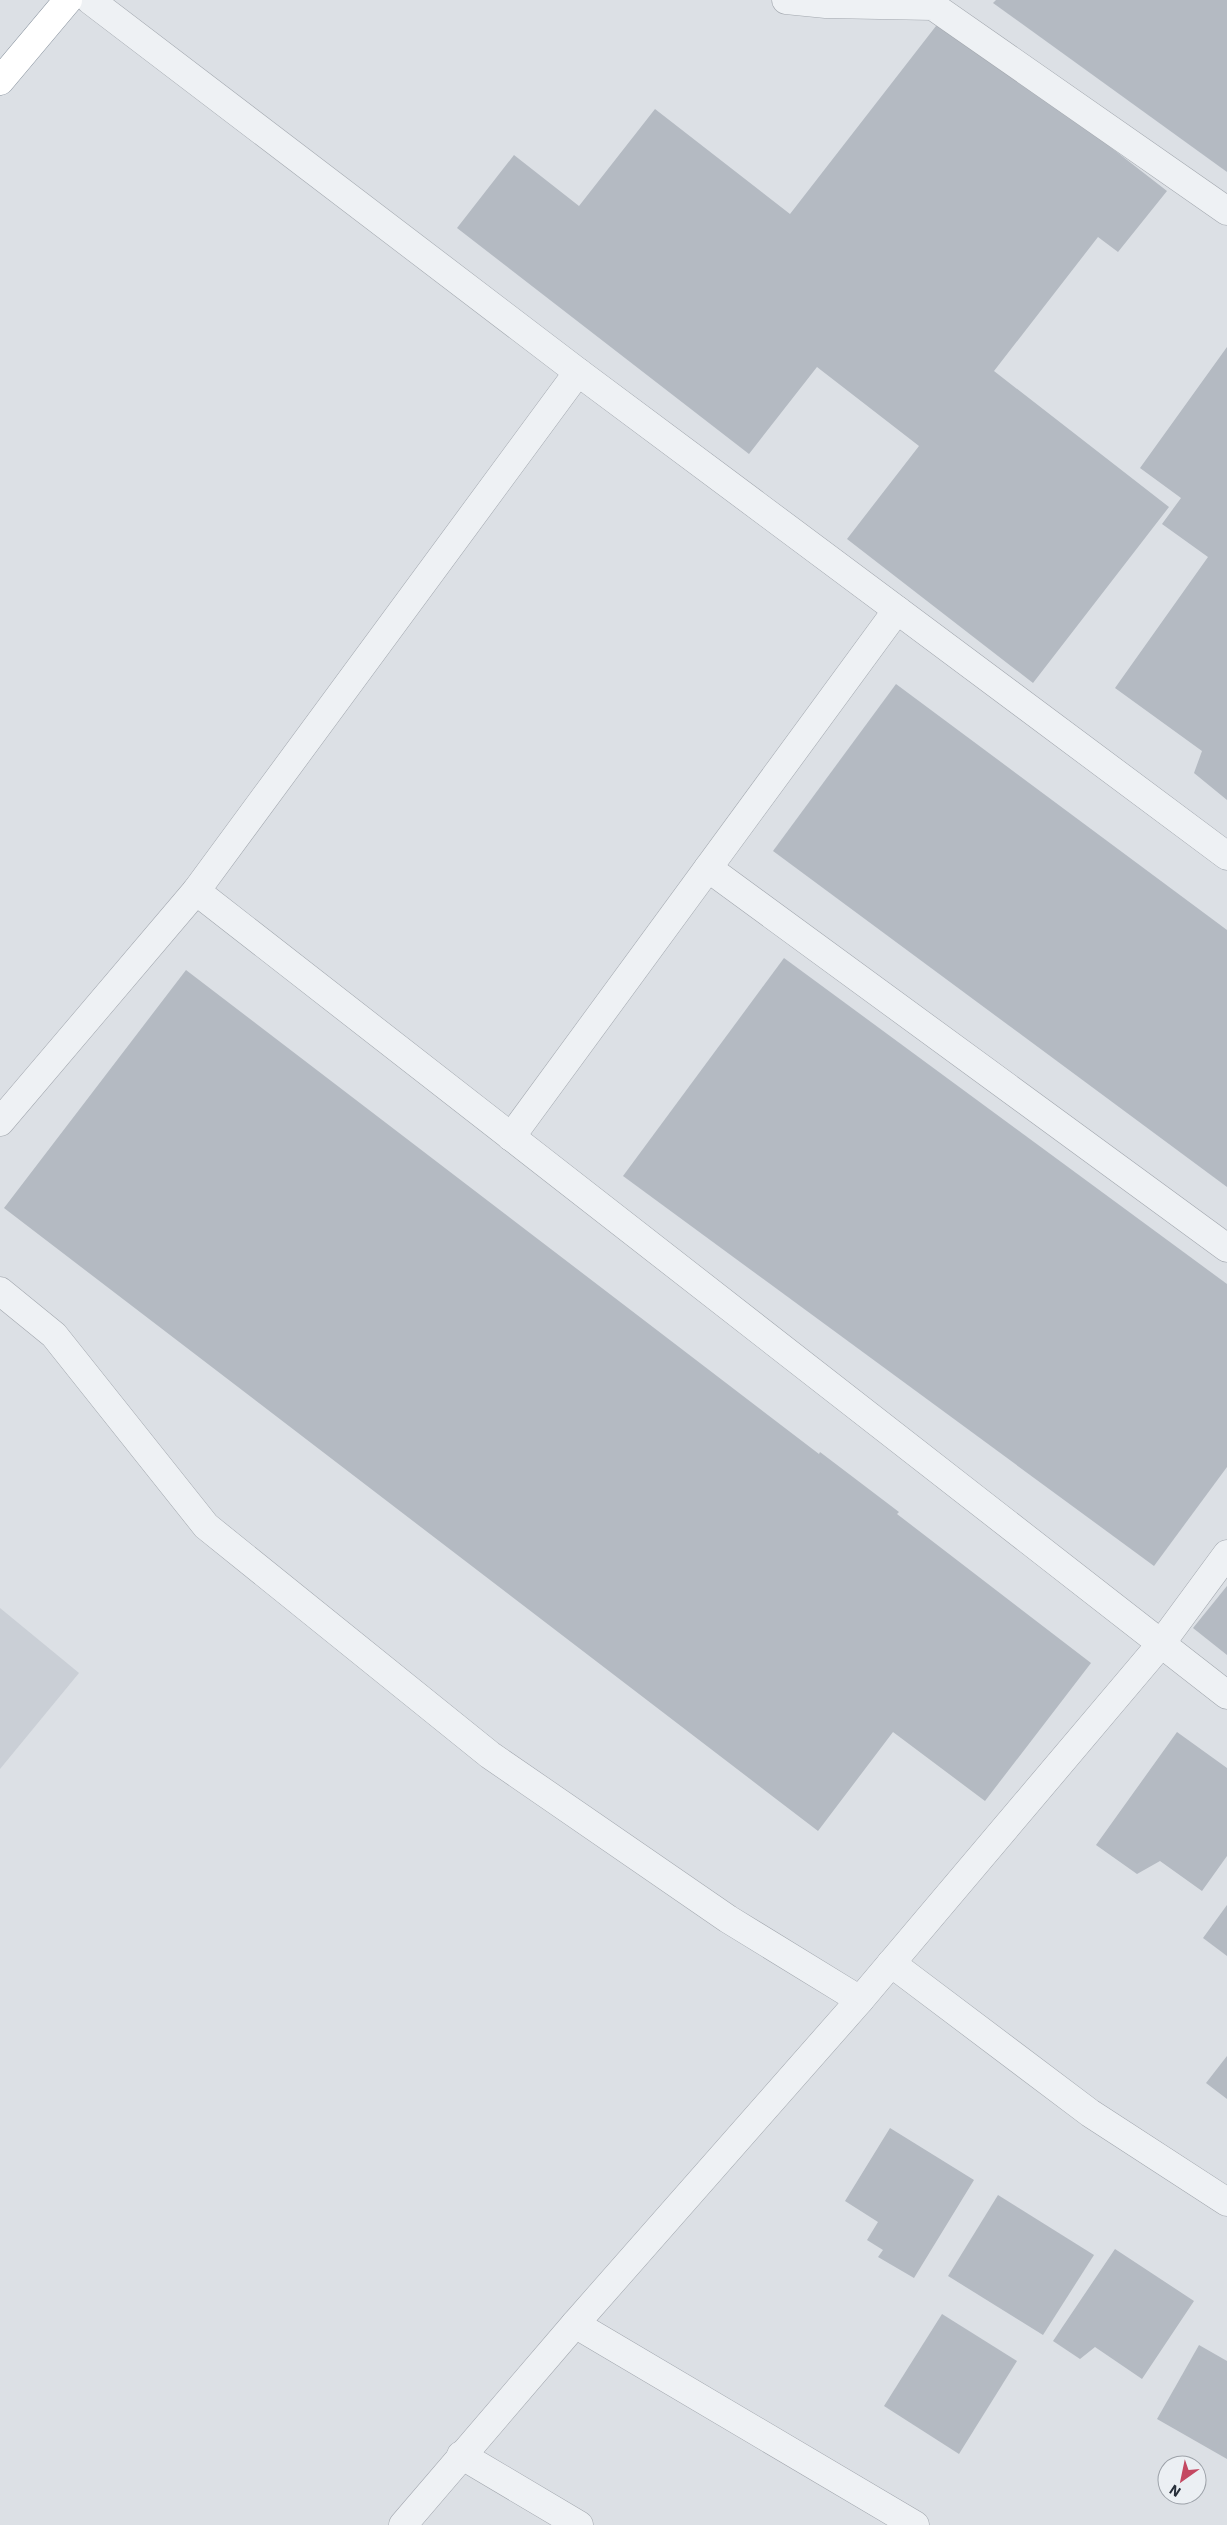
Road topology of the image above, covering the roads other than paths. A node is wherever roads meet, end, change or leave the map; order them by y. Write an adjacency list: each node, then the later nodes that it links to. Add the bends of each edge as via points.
1 (68, 0): 5 (highway)
2 (90, 0): 7 (street)
3 (786, 0): 4 (street, via 826,4)
4 (936, 3): 6 (street)
5 (0, 81)
6 (1227, 211)
7 (578, 372): 8 (street); 11 (street)
8 (897, 610): 9 (street); 10 (street)
9 (1227, 856)
10 (708, 868): 13 (street); 14 (street)
11 (196, 891): 12 (street); 13 (street)
12 (0, 1122)
13 (511, 1137): 17 (street)
14 (1227, 1248)
15 (0, 1291): 20 (street, via 54,1335 206,1526 490,1755 728,1919)
16 (1227, 1554): 17 (street)
17 (1160, 1645): 18 (street); 19 (street)
18 (1227, 1695)
19 (891, 1963): 20 (street); 21 (street, via 1090,2112)
20 (860, 2000): 22 (street)
21 (1227, 2202)
22 (575, 2324): 23 (street); 26 (street)
23 (461, 2455): 24 (street); 25 (street)
24 (404, 2525)
25 (578, 2525)
26 (915, 2525)

